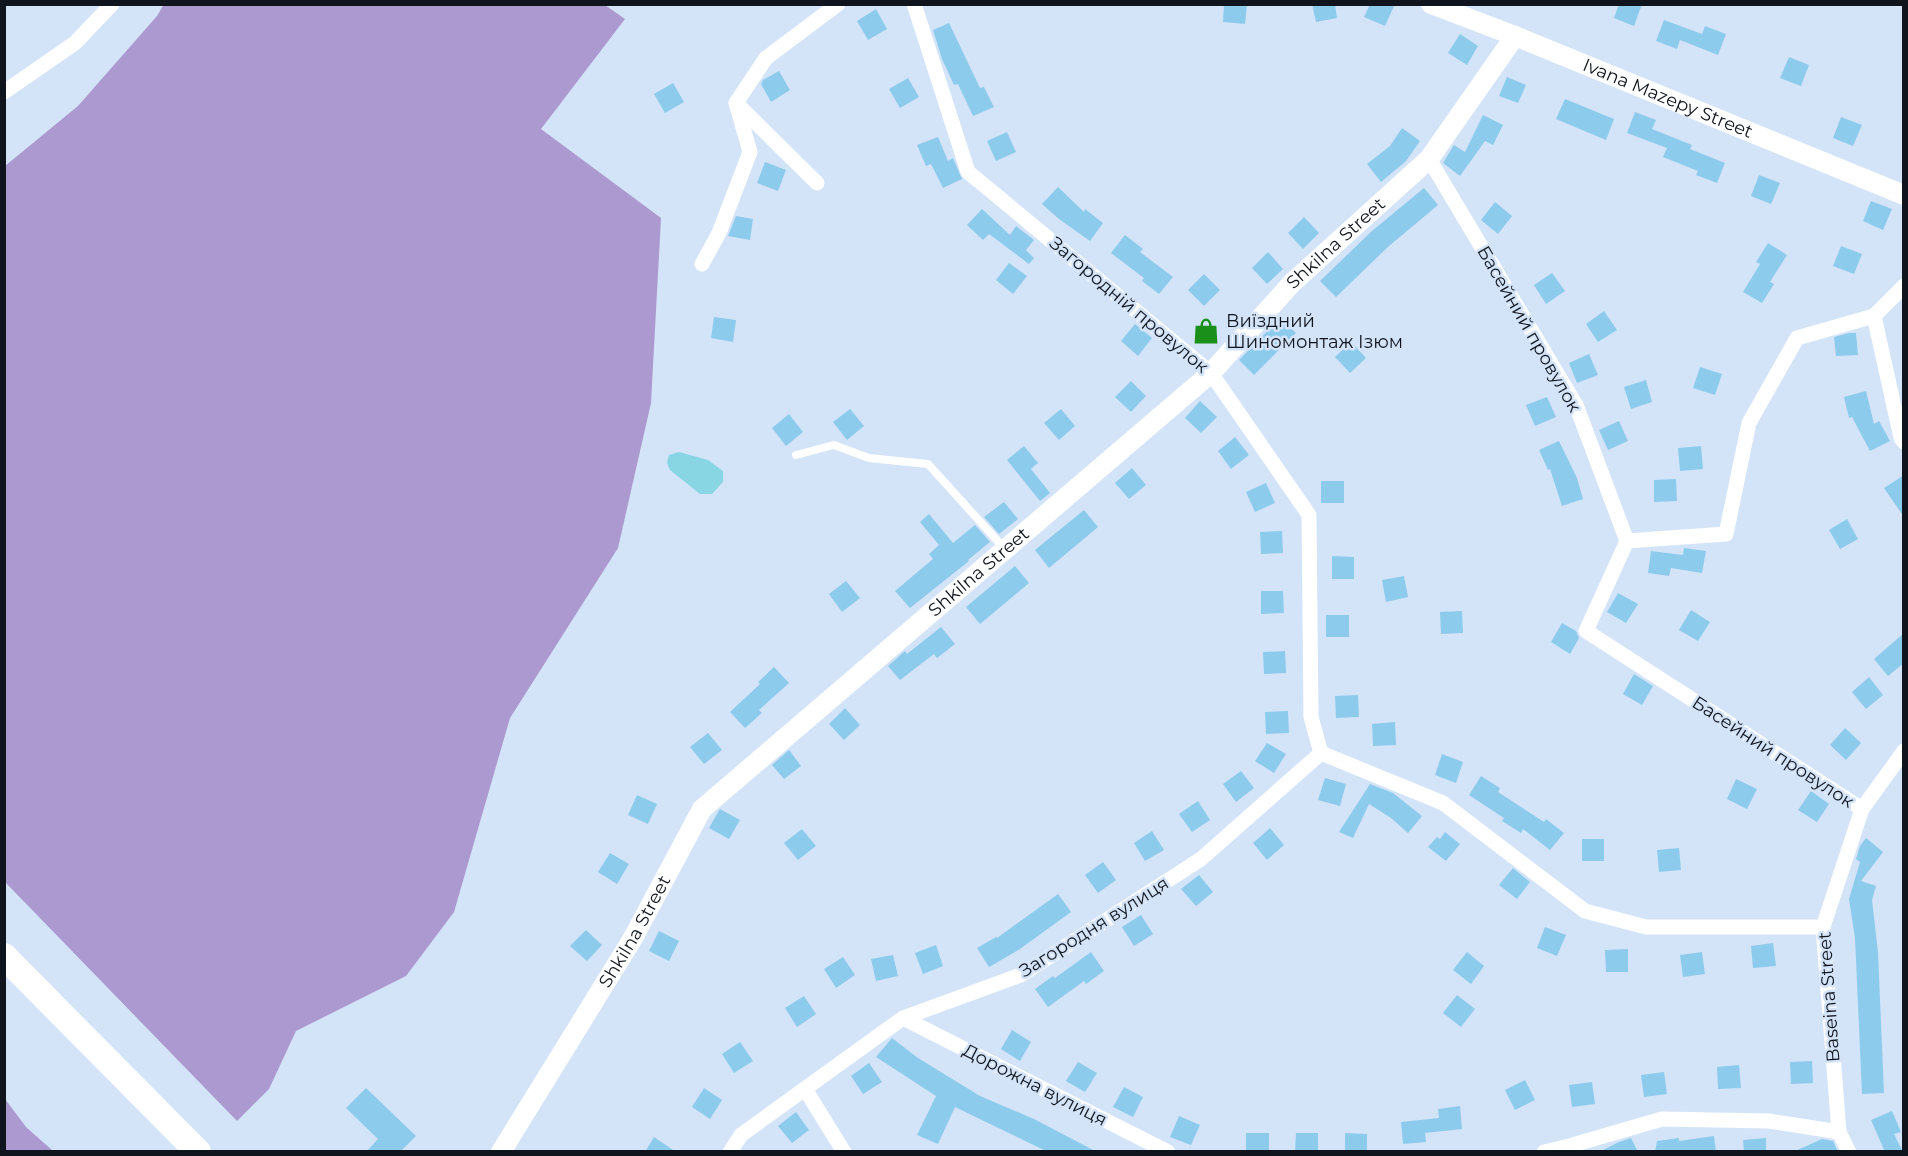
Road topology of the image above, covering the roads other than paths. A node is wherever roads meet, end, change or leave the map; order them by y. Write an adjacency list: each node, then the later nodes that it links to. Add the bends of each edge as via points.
1 (112, 4): 6 (street, via 75,43)
2 (838, 4): 7 (street, via 766,58)
3 (914, 4): 14 (street, Загородній провулок, via 968,172)
4 (1431, 4): 5 (street, Ivana Mazepy Street)
5 (1515, 36): 8 (street, Shkilna Street); 10 (street, Ivana Mazepy Street)
6 (4, 92)
7 (736, 102): 9 (street); 11 (street, via 750,152 719,233)
8 (1429, 159): 14 (street, Shkilna Street, via 1292,283); 17 (street, Басейний провулок, via 1576,405)
9 (818, 183)
10 (1904, 195)
11 (702, 264)
12 (1904, 286): 13 (street)
13 (1874, 316): 15 (street); 17 (street, via 1797,338 1749,423 1726,534)
14 (1212, 373): 18 (street, Shkilna Street); 20 (street, Загородній провулок, via 1309,515 1311,717)
15 (1904, 442)
16 (796, 455): 18 (lane, via 834,445 869,458 928,464)
17 (1627, 541): 21 (street, Басейний провулок, via 1586,631)
18 (1005, 549): 28 (street, Shkilna Street, via 702,809 633,938)
19 (1904, 751): 21 (street, Baseina Street)
20 (1321, 753): 22 (street, via 1443,803 1585,911 1646,927); 24 (street, Загородня вулиця, via 1202,859 1021,975)
21 (1862, 809): 22 (street, Baseina Street)
22 (1823, 927): 26 (street, Baseina Street)
23 (4, 956): 27 (highway)
24 (903, 1018): 25 (street, Загородня вулиця); 31 (street, Дорожна вулиця)
25 (805, 1089): 29 (street, Загородня вулиця, via 741,1135); 30 (street)
26 (1839, 1132): 32 (street, via 1769,1121 1662,1119); 33 (street, Baseina Street)
27 (198, 1152)
28 (501, 1152)
29 (730, 1152)
30 (844, 1152)
31 (1168, 1152)
32 (1544, 1152)
33 (1849, 1152)

